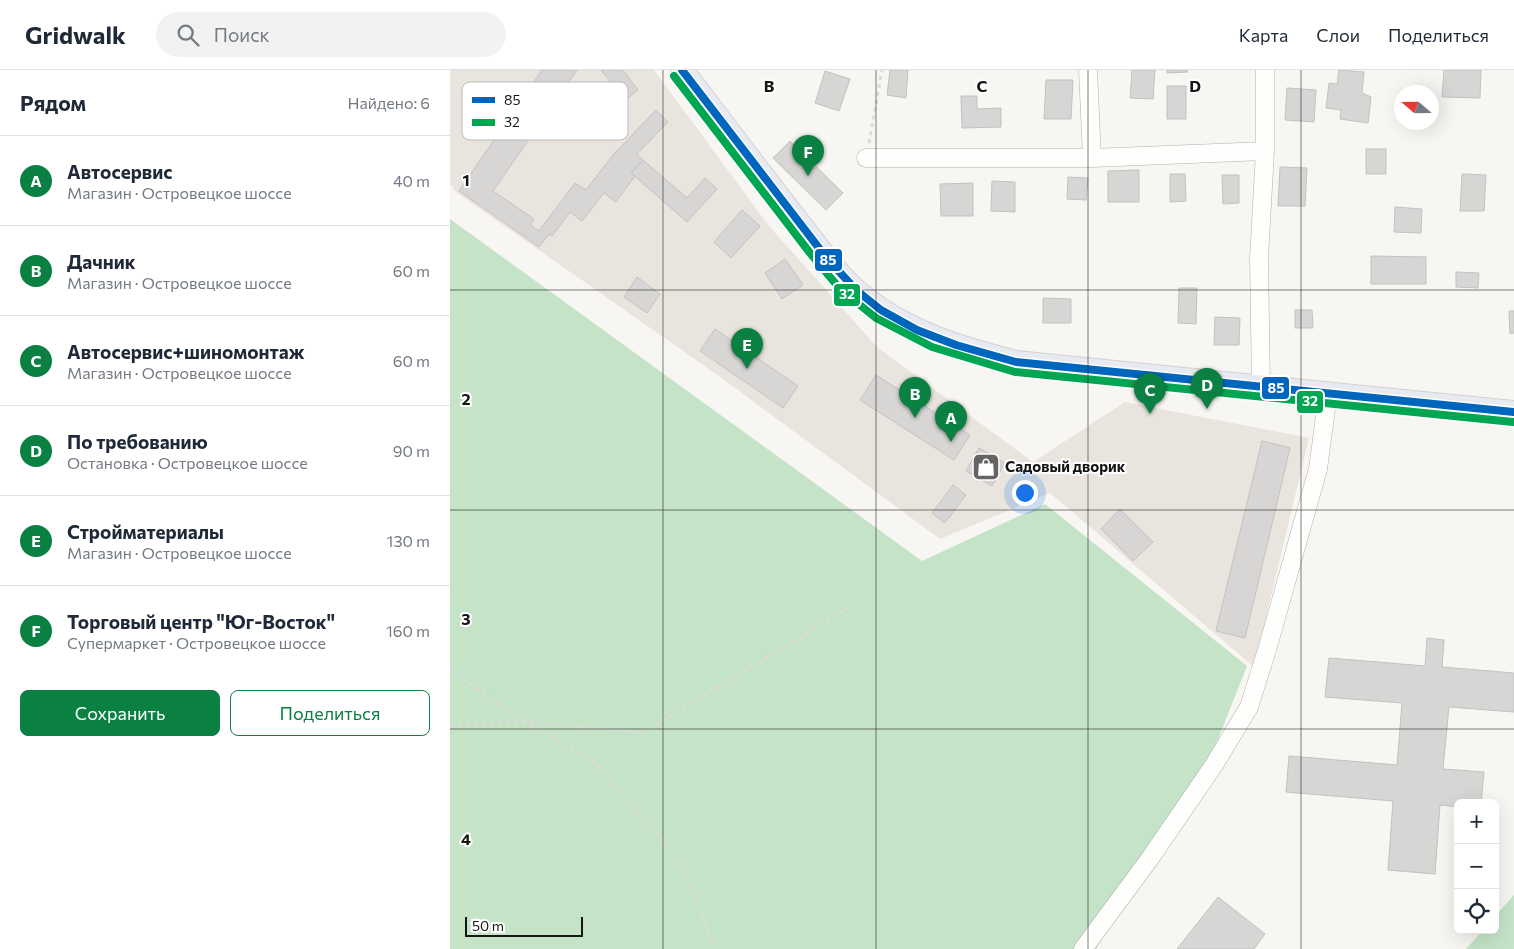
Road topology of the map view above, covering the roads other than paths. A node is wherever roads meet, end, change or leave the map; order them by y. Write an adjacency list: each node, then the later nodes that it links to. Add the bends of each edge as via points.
1 (682, 70): 7 (main road, via 825,254 863,296 926,336 965,350 1016,362)
2 (1088, 70): 6 (street)
3 (1265, 70): 4 (street)
4 (1264, 151): 6 (street); 7 (street, via 1259,258)
5 (866, 158): 6 (street)
6 (1092, 158)
7 (1261, 388): 8 (main road)
8 (1328, 394): 9 (main road); 10 (street, via 1318,469 1249,707 1152,857)
9 (1514, 412)
10 (1082, 949)

